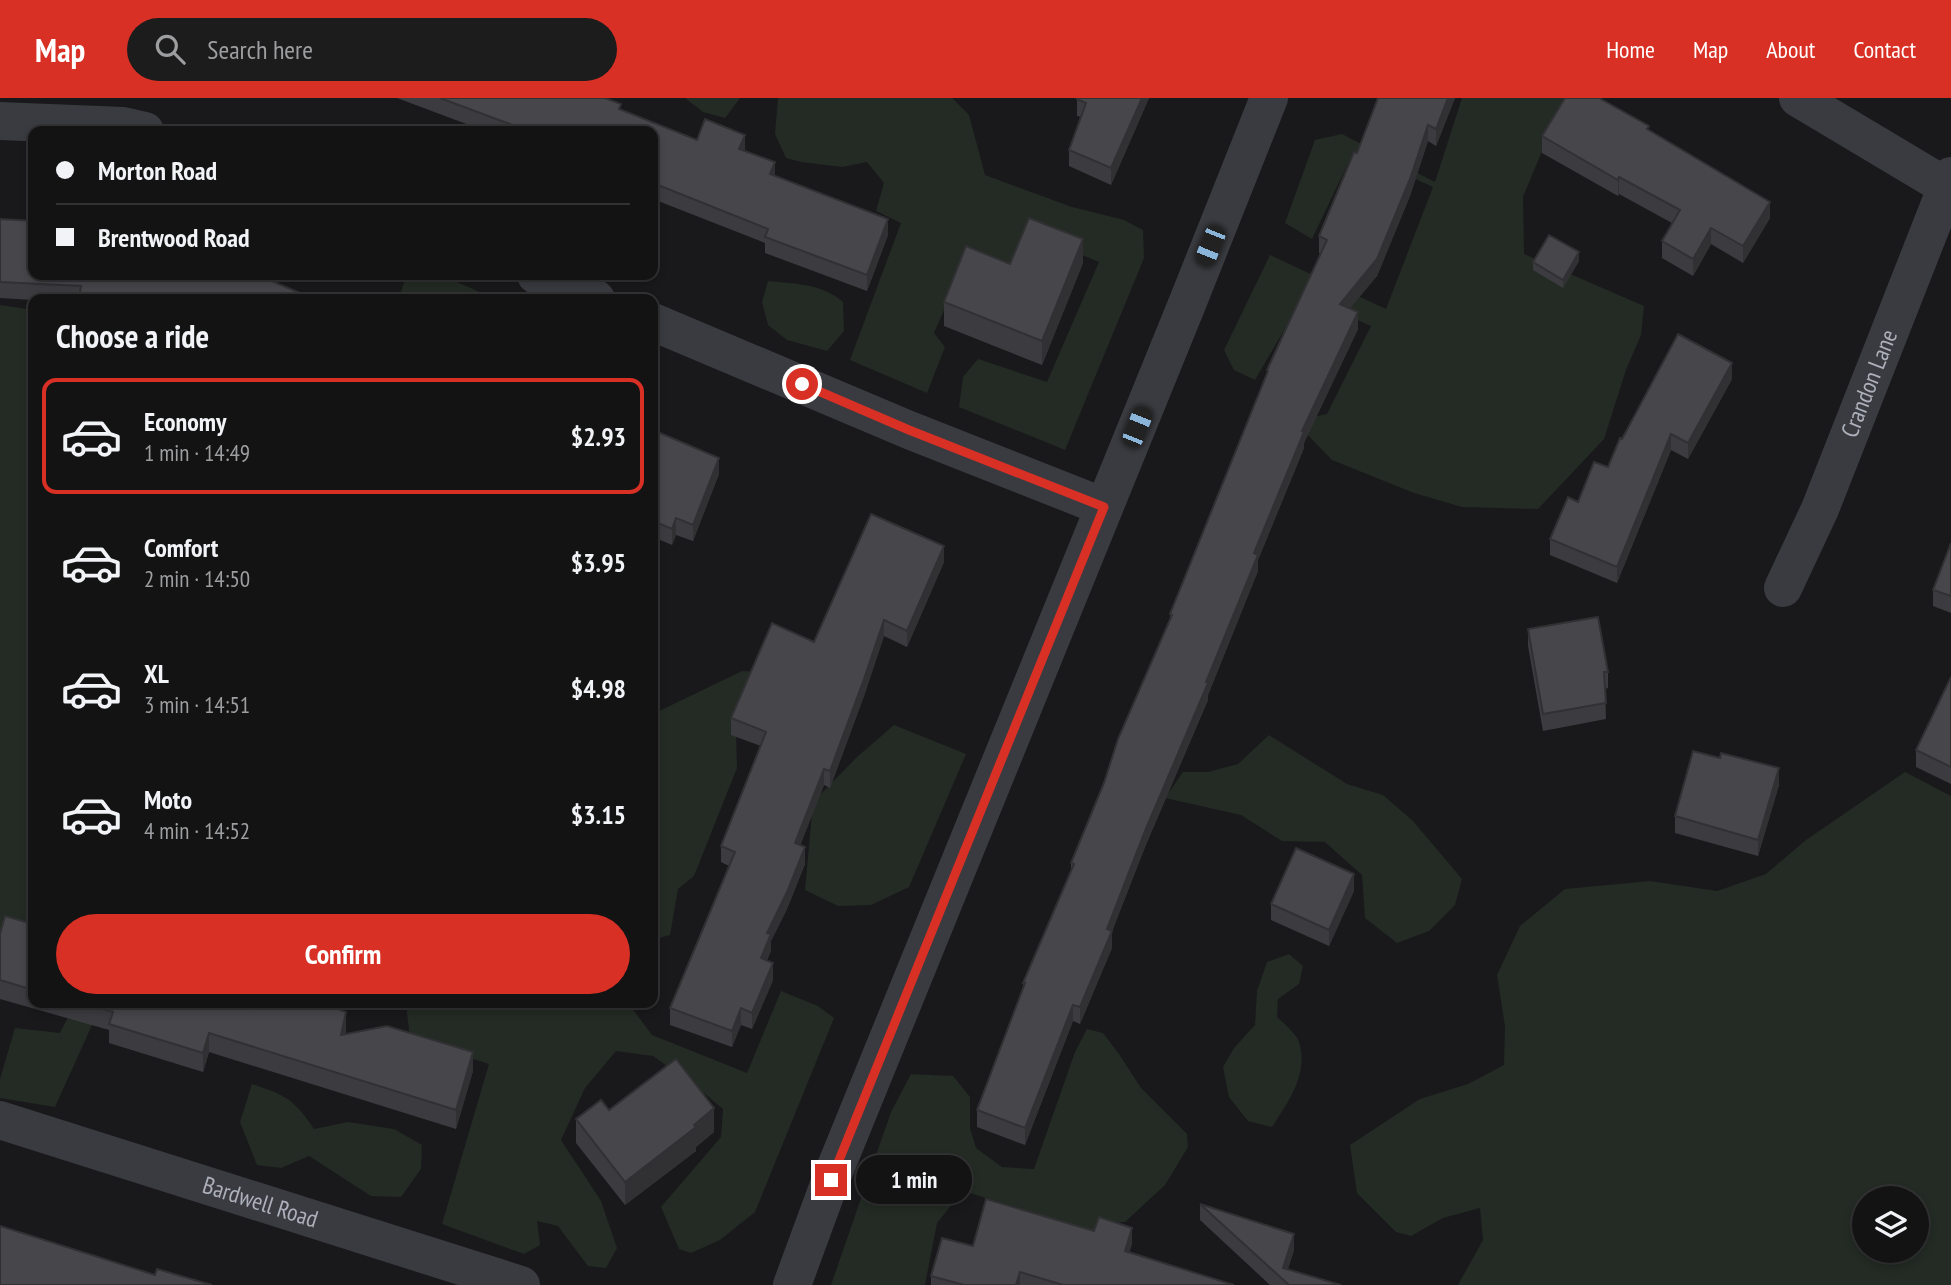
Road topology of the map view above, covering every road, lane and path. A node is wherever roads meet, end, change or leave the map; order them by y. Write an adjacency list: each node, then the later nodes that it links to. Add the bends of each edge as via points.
1 (1269, 98): 9 (street)
2 (1798, 98): 5 (street)
3 (0, 121): 4 (street)
4 (123, 126)
5 (1949, 181): 10 (street, Crandon Lane, via 1820,509)
6 (548, 280): 7 (street)
7 (584, 294)
8 (658, 325): 9 (street)
9 (1104, 507): 13 (street)
10 (1783, 588)
11 (0, 1120): 12 (street, Bardwell Road)
12 (521, 1285)
13 (792, 1285)

